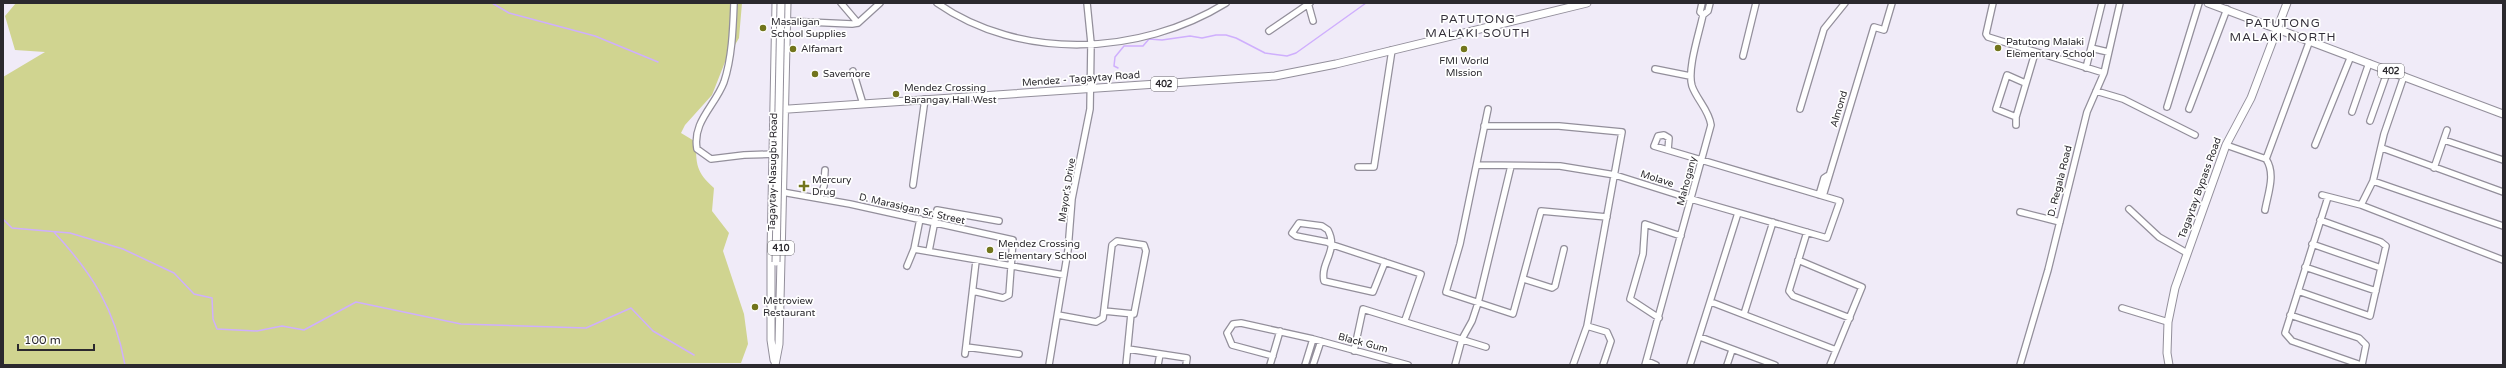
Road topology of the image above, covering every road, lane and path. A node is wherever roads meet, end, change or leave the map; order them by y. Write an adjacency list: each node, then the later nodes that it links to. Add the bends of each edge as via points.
1 (734, 3): 71 (street, via 724,82 696,129 697,149 711,159)
2 (776, 3): 56 (main road, Tagaytay-Nasugbu Road / 410)
3 (781, 3): 154 (main road, Tagaytay-Nasugbu Road, bridge)
4 (787, 3): 26 (main road, Tagaytay-Nasugbu Road / 410)
5 (841, 3): 28 (street)
6 (880, 3): 28 (street)
7 (936, 3): 32 (street, via 970,23 1016,39 1057,45)
8 (1087, 3): 32 (street, Mayor's Drive)
9 (1226, 3): 32 (street, via 1196,19 1169,29 1138,37)
10 (1309, 3): 27 (street); 30 (street)
11 (1587, 3): 23 (main road, Mendez - Tagaytay Road / 402)
12 (1702, 3): 25 (street)
13 (1710, 3): 25 (street, via 1708,11)
14 (1756, 3): 37 (street)
15 (1845, 3): 54 (street, via 1824,29)
16 (1892, 3): 86 (street, Almond, via 1884,30 1874,27 1827,176 1824,178)
17 (1994, 3): 36 (street, via 1986,34 1988,37)
18 (2102, 3): 33 (street)
19 (2120, 3): 35 (street, D. Regala Road)
20 (2199, 3): 52 (street)
21 (2208, 3): 24 (main road, 402)
22 (2287, 3): 29 (main road, Tagaytay Bypass Road)
23 (1572, 5): 34 (main road, Mendez - Tagaytay Road / 402)
24 (2225, 7): 29 (main road, 402); 55 (street)
25 (1702, 15): 45 (street)
26 (786, 21): 28 (street, via 845,25); 57 (main road, Tagaytay-Nasugbu Road / 410)
27 (1313, 21)
28 (858, 22)
29 (2278, 28): 31 (main road, 402); 67 (main road, Tagaytay Bypass Road, via 2250,98)
30 (1269, 31)
31 (2310, 40): 38 (main road, 402); 74 (street)
32 (1091, 43): 48 (street, Mayor's Drive)
33 (2091, 48): 35 (street); 40 (street)
34 (1392, 50): 48 (main road, Mendez - Tagaytay Road / 402, via 1275,76); 78 (street, via 1374,167)
35 (2108, 52): 44 (street, D. Regala Road)
36 (2036, 53): 40 (street); 47 (street)
37 (1743, 56)
38 (2351, 56): 39 (main road, 402); 68 (street)
39 (2369, 62): 42 (main road, 402); 58 (street)
40 (2086, 68): 44 (street)
41 (1655, 69): 45 (street)
42 (2388, 70): 46 (main road, 402); 61 (street)
43 (853, 71): 51 (street)
44 (2104, 73): 49 (street, D. Regala Road)
45 (1690, 76): 73 (street, Mahogany, via 1692,86 1710,117 1711,125)
46 (2404, 76): 59 (main road, 402); 69 (street, via 2384,134)
47 (2025, 83): 60 (street); 60 (street, via 2007,75 1996,109)
48 (1092, 89): 50 (main road, Mendez - Tagaytay Road / 402); 120 (street, Mayor's Drive, via 1072,199)
49 (2096, 91): 65 (street, via 2123,100); 101 (street, D. Regala Road, via 2087,112)
50 (925, 99): 51 (main road, Mendez - Tagaytay Road / 402); 83 (street)
51 (863, 104): 57 (main road, Mendez - Tagaytay Road / 402)
52 (2167, 107)
53 (1488, 108): 63 (street)
54 (1800, 109)
55 (2189, 109)
56 (774, 110): 57 (main road, 402); 71 (main road, Tagaytay-Nasugbu Road / 410)
57 (784, 110): 72 (main road, Tagaytay-Nasugbu Road / 410)
58 (2352, 112)
59 (2503, 114)
60 (2016, 117): 62 (street)
61 (2370, 121)
62 (2016, 125)
63 (1484, 126): 76 (street); 81 (street, via 1559,126 1622,132)
64 (2447, 130): 66 (street)
65 (2195, 135)
66 (2444, 140): 75 (street); 79 (street)
67 (2226, 145): 74 (street); 111 (main road, Tagaytay Bypass Road)
68 (2315, 145)
69 (2382, 148): 79 (street); 82 (street)
70 (1668, 150): 73 (street)
71 (773, 154): 72 (street); 154 (main road, Tagaytay-Nasugbu Road / 410, via 771,340)
72 (782, 154): 84 (main road, Tagaytay-Nasugbu Road / 410)
73 (1702, 159): 86 (street); 90 (street, Mahogany)
74 (2266, 159): 93 (street, via 2270,165 2271,180)
75 (2503, 160)
76 (1476, 165): 77 (street, Molave); 126 (street, via 1460,244 1446,292)
77 (1511, 166): 81 (street, Molave, via 1560,166); 126 (street)
78 (1358, 168)
79 (2434, 168): 85 (street)
80 (825, 170): 89 (street)
81 (1615, 175): 90 (street, Molave); 96 (street)
82 (2373, 181): 91 (street); 103 (street)
83 (913, 185)
84 (782, 192): 89 (street, D. Marasigan Sr. Street); 154 (main road, Tagaytay-Nasugbu Road / 410, via 779,344)
85 (2503, 192)
86 (1821, 195): 104 (street, Molave, via 1840,201 1827,238)
87 (2322, 195): 88 (street)
88 (2328, 197): 91 (street); 98 (street)
89 (820, 198): 97 (street, D. Marasigan Sr. Street)
90 (1691, 199): 95 (street, Molave); 105 (street, Mahogany)
91 (2361, 205): 113 (street)
92 (2130, 209): 111 (street, via 2158,237)
93 (2265, 210)
94 (2020, 212): 101 (street)
95 (1738, 213): 100 (street, Molave); 125 (street)
96 (1607, 217): 121 (street, via 1541,211); 137 (street)
97 (920, 219): 102 (street, D. Marasigan Sr. Street); 108 (street)
98 (2320, 220): 106 (street); 119 (street, via 2381,242 2386,246)
99 (999, 221): 102 (street, via 937,210)
100 (1773, 222): 104 (street, Molave); 130 (street)
101 (2060, 222): 171 (street, D. Regala Road)
102 (935, 224): 110 (street); 117 (street, D. Marasigan Sr. Street, via 1013,240)
103 (2503, 226)
104 (1807, 232): 112 (street)
105 (1681, 236): 133 (street, Mahogany); 133 (street, via 1645,224 1643,254 1630,299)
106 (2312, 244): 118 (street); 119 (street)
107 (1333, 245): 107 (street, via 1296,236 1292,233 1299,223 1322,226 1328,230); 115 (street); 115 (street, via 1323,275 1324,281 1373,292)
108 (914, 249): 110 (street); 116 (street)
109 (1564, 249): 121 (street, via 1555,286 1552,288)
110 (929, 251): 114 (street)
111 (2187, 253): 136 (main road, Tagaytay Bypass Road, via 2172,298)
112 (1798, 260): 134 (street, via 1789,291 1793,296); 134 (street, via 1862,287)
113 (2503, 260)
114 (976, 261): 117 (street); 122 (street)
115 (1385, 262): 135 (street, via 1421,274)
116 (907, 266)
117 (1010, 266): 120 (street); 122 (street, via 1007,297)
118 (2305, 267): 123 (street); 124 (street)
119 (2381, 268): 124 (street)
120 (1064, 275): 131 (street, Mayor's Drive)
121 (1524, 279): 126 (street, via 1512,314)
122 (973, 291): 143 (street)
123 (2298, 291): 124 (street, via 2370,316); 132 (street)
124 (2376, 291)
125 (1711, 302): 130 (street); 139 (street)
126 (1478, 303): 141 (street)
127 (2122, 308): 136 (street)
128 (1104, 311): 129 (street); 129 (street, via 1112,245 1117,241 1144,245 1146,251 1134,314); 131 (street, via 1103,318 1096,322)
129 (1131, 314): 145 (street)
130 (1744, 314): 148 (street)
131 (1058, 315): 155 (street, Mayor's Drive)
132 (2290, 315): 173 (street, via 2359,338 2366,345); 173 (street, via 2284,333 2292,341)
133 (1659, 318): 153 (street, Mahogany)
134 (1850, 318): 148 (street)
135 (1405, 320): 141 (street); 146 (street, via 1363,309)
136 (2168, 322): 172 (main road, Tagaytay Bypass Road)
137 (1587, 326): 164 (street); 165 (street, via 1607,332 1611,341)
138 (1280, 331): 140 (street, Black Gum); 152 (street); 152 (street, Black Gum, via 1241,323 1233,324 1227,333 1232,345)
139 (1700, 337): 147 (street); 167 (street)
140 (1313, 339): 142 (street, Black Gum); 160 (street)
141 (1462, 339): 144 (street); 163 (street)
142 (1321, 341): 146 (street, Black Gum); 161 (street)
143 (966, 346): 149 (street); 150 (street)
144 (1486, 347)
145 (1128, 349): 151 (street); 156 (street)
146 (1354, 350): 162 (street, Black Gum)
147 (1732, 350): 168 (street); 169 (street)
148 (1836, 350): 170 (street)
149 (965, 354)
150 (1019, 354)
151 (1160, 354): 157 (street); 158 (street, via 1187,358)
152 (1273, 356): 159 (street)
153 (1646, 363): 166 (street)
154 (775, 365)
155 (1049, 365)
156 (1126, 365)
157 (1158, 365)
158 (1186, 365)
159 (1270, 365)
160 (1305, 365)
161 (1313, 365)
162 (1408, 365)
163 (1455, 365)
164 (1573, 365)
165 (1603, 365)
166 (1656, 365)
167 (1690, 365)
168 (1727, 365)
169 (1776, 365)
170 (1830, 365)
171 (2020, 365)
172 (2169, 365)
173 (2362, 365)

